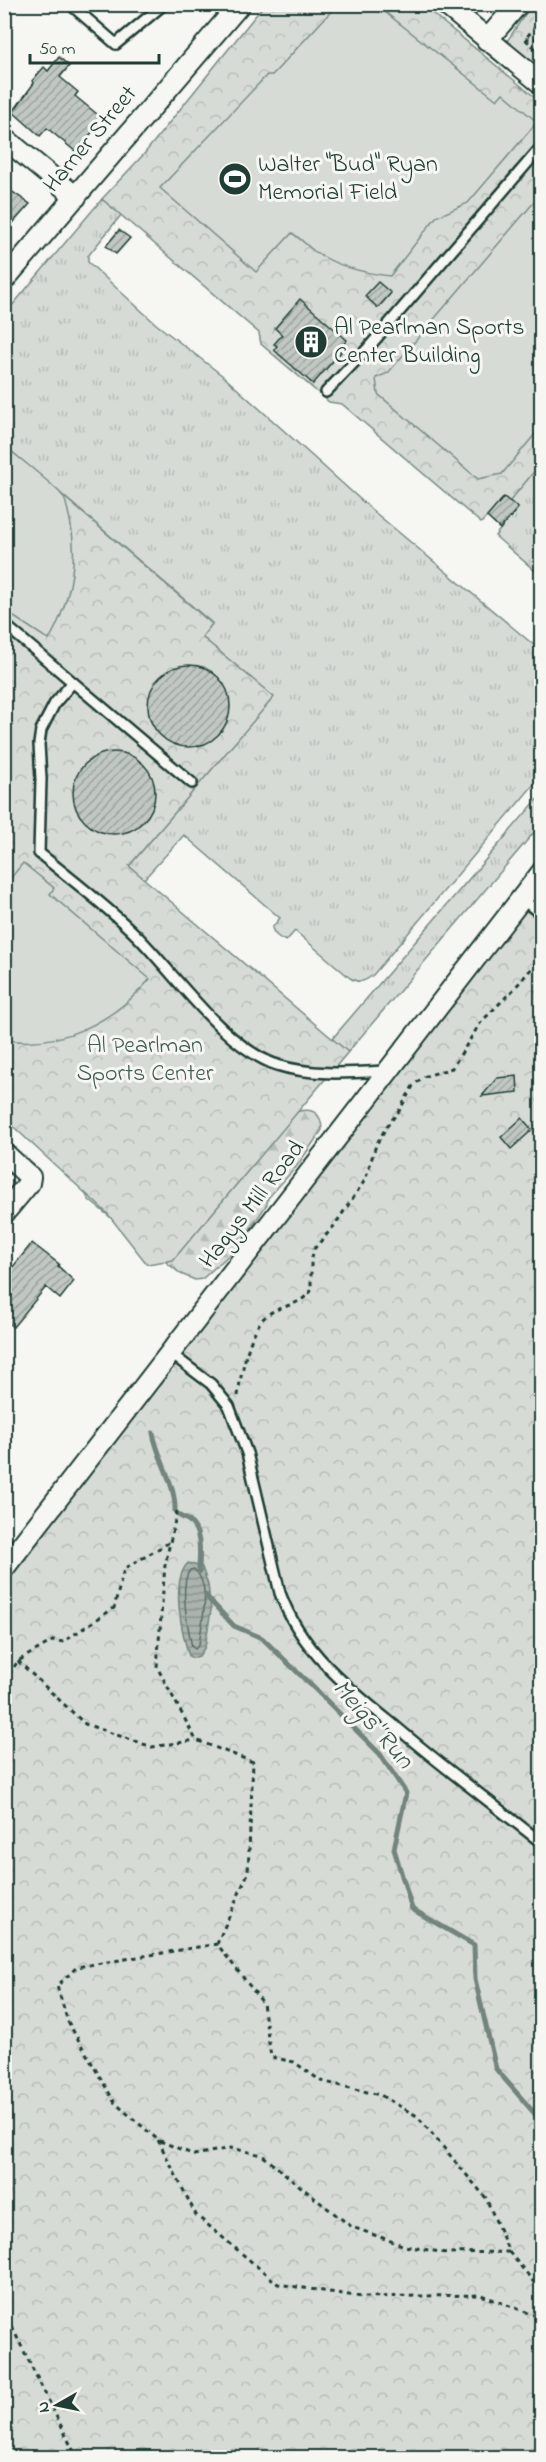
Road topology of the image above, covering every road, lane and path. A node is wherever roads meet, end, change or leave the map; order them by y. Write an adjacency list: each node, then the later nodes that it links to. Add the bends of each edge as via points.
1 (70, 4): 2 (lane, via 116,44)
2 (164, 4)
3 (240, 4): 14 (street, Harner Street)
4 (445, 4): 9 (street)
5 (518, 4): 9 (street)
6 (542, 19): 8 (path)
7 (542, 38): 8 (path)
8 (525, 39): 10 (path)
9 (487, 40): 11 (street)
10 (542, 55)
11 (542, 84)
12 (4, 138): 14 (street)
13 (542, 146): 16 (lane)
14 (76, 197): 15 (street, Harner Street)
15 (4, 280)
16 (326, 392)
17 (4, 624): 18 (lane)
18 (73, 682): 19 (lane); 24 (lane, via 41,730 39,853 137,936 195,1002 258,1056 284,1067 315,1072)
19 (192, 783)
20 (542, 872): 21 (street, Hagys Mill Road)
21 (521, 898): 22 (lane); 24 (street, Hagys Mill Road)
22 (542, 915)
23 (542, 956): 28 (path, via 481,1022 452,1068 423,1077 413,1086 376,1145 365,1180 314,1248 311,1292 298,1304 265,1316 252,1339 241,1370)
24 (388, 1071): 27 (street, Hagys Mill Road)
25 (4, 1153): 26 (street, via 30,1177)
26 (4, 1213)
27 (170, 1353): 28 (lane, via 211,1384); 31 (street, Hagys Mill Road)
28 (235, 1418): 35 (lane, via 259,1497 280,1593 303,1638 334,1675)
29 (177, 1511): 30 (path)
30 (170, 1542): 32 (path, via 124,1569 114,1608 63,1642 54,1640); 34 (path, via 157,1667)
31 (4, 1568)
32 (18, 1661): 33 (path); 34 (path, via 85,1724 152,1747)
33 (4, 1682)
34 (196, 1740): 36 (path, via 253,1762 248,1873)
35 (542, 1843)
36 (217, 1944): 37 (path, via 77,1967 57,1986 68,2022 115,2103); 38 (path, via 263,2003 271,2057 294,2062 321,2081 380,2095 417,2116 486,2198)
37 (158, 2140): 38 (path, via 194,2155 231,2148 262,2155 352,2227 405,2246 446,2253); 41 (path, via 196,2215 278,2284 362,2297 481,2295)
38 (509, 2252): 39 (path)
39 (542, 2292)
40 (4, 2311): 42 (path)
41 (542, 2318)
42 (77, 2457)

